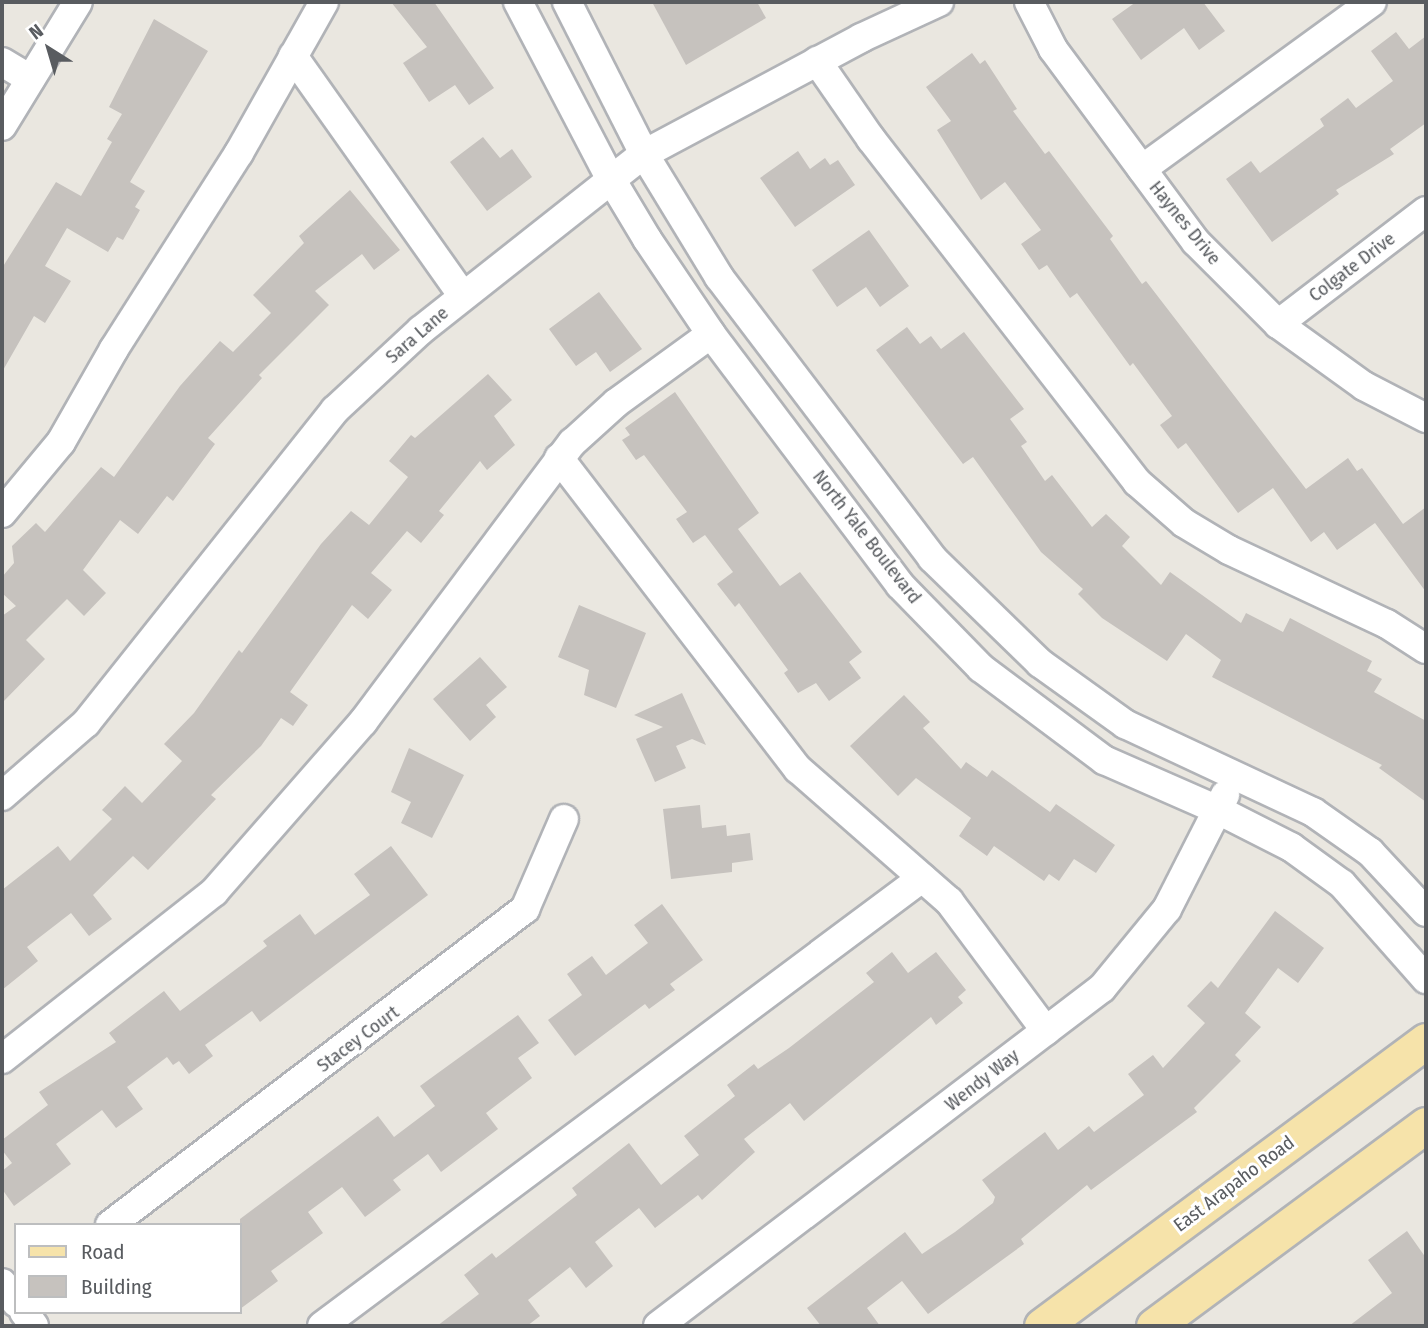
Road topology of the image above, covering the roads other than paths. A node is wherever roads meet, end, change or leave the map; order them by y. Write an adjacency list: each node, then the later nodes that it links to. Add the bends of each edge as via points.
1 (78, 2): 11 (street)
2 (324, 2): 8 (street)
3 (518, 2): 15 (street, North Yale Boulevard)
4 (567, 2): 13 (street, North Yale Boulevard)
5 (939, 2): 9 (street, Sara Lane)
6 (1028, 2): 14 (street, Haynes Drive, via 1053,49)
7 (1372, 2): 14 (street)
8 (293, 56): 17 (street); 22 (street, via 61,442)
9 (817, 61): 13 (street, Sara Lane); 23 (street, via 1137,482 1184,523 1229,551 1387,624)
10 (2, 62): 11 (street)
11 (30, 79): 12 (street)
12 (2, 126)
13 (644, 154): 15 (street, Sara Lane); 24 (street, North Yale Boulevard, via 719,277 932,558 1020,646 1125,724)
14 (1142, 169): 18 (street, Haynes Drive, via 1196,242)
15 (611, 179): 17 (street, Sara Lane); 19 (street, North Yale Boulevard)
16 (1426, 211): 18 (street, Colgate Drive)
17 (463, 296): 25 (street, Sara Lane, via 335,410 86,723)
18 (1278, 324): 20 (street, Haynes Drive, via 1364,386)
19 (711, 334): 21 (street, via 616,403); 26 (street, North Yale Boulevard, via 900,585 981,668 1104,760)
20 (1426, 418)
21 (559, 458): 28 (street, via 798,769); 33 (street, via 363,722 257,846 214,892 157,941)
22 (2, 513)
23 (1426, 649)
24 (1238, 773): 26 (street, Wendy Way); 29 (street, North Yale Boulevard, via 1313,812 1370,852)
25 (2, 796)
26 (1217, 809): 30 (street, North Yale Boulevard, via 1291,847 1342,884); 31 (street, Wendy Way, via 1167,909 1102,988)
27 (564, 820): 35 (street, Stacey Court, via 525,909)
28 (922, 878): 31 (street, via 949,901); 36 (street)
29 (1426, 912)
30 (1426, 979)
31 (1046, 1031): 37 (street, Wendy Way)
32 (1426, 1041): 38 (main road, East Arapaho Road)
33 (2, 1059)
34 (1426, 1125): 39 (main road)
35 (113, 1223)
36 (322, 1326)
37 (658, 1326)
38 (1042, 1326)
39 (1154, 1326)

